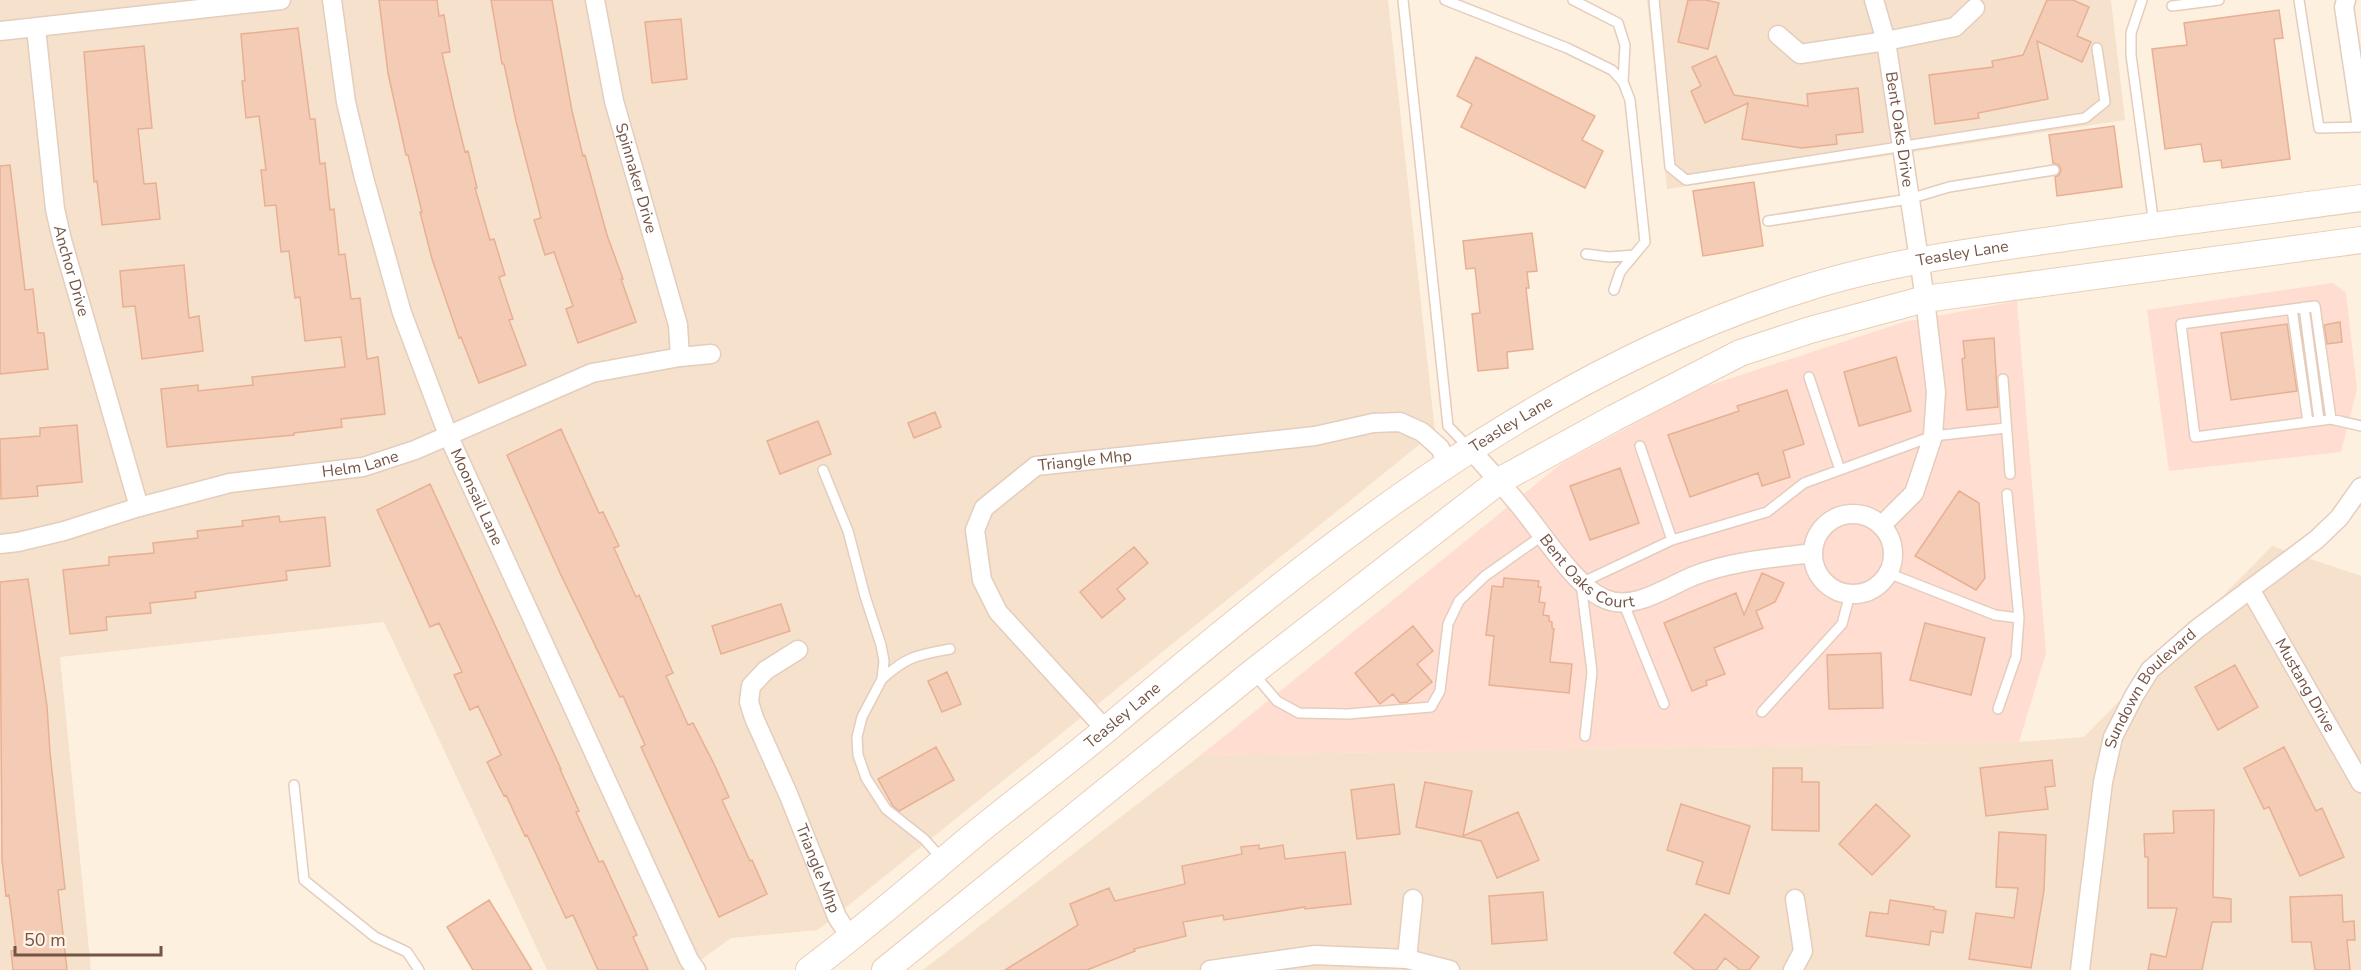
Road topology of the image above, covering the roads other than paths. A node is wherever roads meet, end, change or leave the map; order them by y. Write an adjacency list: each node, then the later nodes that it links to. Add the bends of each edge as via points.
1 (280, 0): 16 (street)
2 (332, 0): 48 (street, Moonsail Lane, via 346,102 364,178 402,313)
3 (595, 0): 40 (street, Spinnaker Drive, via 614,101 678,325)
4 (1403, 0): 51 (lane, via 1448,426)
5 (1445, 0): 22 (lane, via 1567,48 1612,70)
6 (1573, 0): 22 (lane, via 1618,23 1625,45)
7 (1654, 0): 25 (lane, via 1670,167 1686,180)
8 (1874, 0): 19 (street, Bent Oaks Drive)
9 (2142, 0): 30 (lane, via 2131,33 2131,55)
10 (2219, 0): 14 (lane)
11 (2299, 0): 24 (lane, via 2319,128)
12 (2346, 0): 23 (street)
13 (2352, 0): 20 (street)
14 (2172, 6)
15 (1976, 8): 19 (street, via 1955,27)
16 (36, 28): 17 (street); 59 (street, Anchor Drive, via 55,209)
17 (0, 31)
18 (1778, 35): 19 (street, via 1800,54)
19 (1886, 41): 25 (street, Bent Oaks Drive)
20 (2361, 46)
21 (2097, 48): 25 (lane, via 2104,102 2085,118)
22 (1623, 82): 33 (lane, via 1630,99 1645,243)
23 (2361, 121)
24 (2361, 127)
25 (1902, 148): 28 (street, Bent Oaks Drive)
26 (2054, 170): 28 (lane, via 1949,187)
27 (2361, 198): 30 (main road, Teasley Lane)
28 (1909, 199): 29 (lane); 34 (street, Bent Oaks Drive)
29 (1768, 220)
30 (2154, 225): 34 (main road, Teasley Lane)
31 (2361, 240): 36 (main road)
32 (1586, 254): 33 (lane)
33 (1634, 255): 35 (lane, via 1620,272)
34 (1918, 259): 36 (street); 51 (main road, Teasley Lane, via 1807,287 1711,321 1554,397)
35 (1614, 290)
36 (1924, 299): 49 (street, via 1936,392); 56 (main road, via 1740,353)
37 (2304, 307): 38 (lane); 43 (lane, via 2315,306); 44 (lane)
38 (2292, 309): 45 (lane); 45 (lane, via 2181,324 2195,437)
39 (711, 354): 40 (street, Helm Lane)
40 (680, 357): 48 (street, Helm Lane, via 592,373)
41 (1809, 377): 54 (lane)
42 (2003, 379): 47 (lane)
43 (2331, 419): 44 (lane); 46 (lane)
44 (2319, 420): 45 (lane)
45 (2308, 422)
46 (2361, 426)
47 (2006, 428): 49 (lane); 55 (lane)
48 (448, 435): 59 (street, Helm Lane, via 363,467 230,483); 88 (street, Moonsail Lane)
49 (1933, 436): 54 (lane); 60 (street, via 1914,493)
50 (1640, 446): 62 (lane)
51 (1471, 450): 52 (main road, Teasley Lane); 56 (street, Bent Oaks Court)
52 (1448, 465): 78 (main road, Teasley Lane, via 1293,574); 78 (street, Triangle Mhp, via 1440,448 1422,432 1400,422 1373,423 1315,436 1036,466 984,508 975,530 982,580 998,612)
53 (823, 470): 74 (lane, via 848,531 881,645)
54 (1840, 470): 62 (lane, via 1804,483 1767,512)
55 (2010, 474)
56 (1499, 481): 61 (street, Bent Oaks Court); 73 (main road)
57 (2361, 486): 67 (street, Sundown Boulevard, via 2339,518 2316,540)
58 (2007, 494): 70 (lane)
59 (140, 507): 63 (street, Helm Lane, via 64,531)
60 (1881, 526): 64 (street, via 1856,514 1841,516 1819,533); 65 (street, via 1888,535 1893,555)
61 (1543, 535): 66 (street, Bent Oaks Court); 73 (lane, via 1485,576 1460,601 1448,624 1440,691 1431,707 1348,714 1299,713 1276,701)
62 (1672, 540): 66 (lane)
63 (0, 544)
64 (1813, 553): 68 (street, via 1822,580 1833,589); 69 (street, Bent Oaks Court, via 1742,562 1696,575 1645,598)
65 (1888, 573): 68 (street, via 1880,584 1861,594); 70 (lane, via 1995,615)
66 (1581, 583): 69 (street, Bent Oaks Court, via 1605,599); 79 (lane, via 1592,672)
67 (2250, 589): 80 (street, Mustang Drive); 94 (street, Sundown Boulevard, via 2197,628 2150,670 2114,736 2103,782)
68 (1850, 594): 77 (lane, via 1842,624)
69 (1623, 602): 75 (lane)
70 (2019, 618): 76 (lane, via 2016,657)
71 (950, 649): 74 (lane, via 914,656)
72 (798, 650): 85 (street, Triangle Mhp, via 766,670 751,686 749,702 837,917)
73 (1253, 672): 90 (main road)
74 (882, 679): 82 (lane, via 862,717 857,737 866,778 886,809 924,839)
75 (1664, 704)
76 (1998, 709)
77 (1762, 712)
78 (1106, 730): 82 (main road, Teasley Lane)
79 (1585, 736)
80 (2361, 783)
81 (294, 785): 87 (lane, via 304,880 375,937 407,952)
82 (944, 862): 85 (main road, Teasley Lane)
83 (1413, 899): 86 (street)
84 (1795, 899): 93 (street, via 1803,951)
85 (850, 938): 89 (main road, Teasley Lane)
86 (1407, 959): 91 (street, via 1315,955); 92 (street)
87 (420, 970)
88 (696, 970)
89 (809, 970)
90 (885, 970)
91 (1210, 970)
92 (1450, 970)
93 (1793, 970)
94 (2079, 970)

